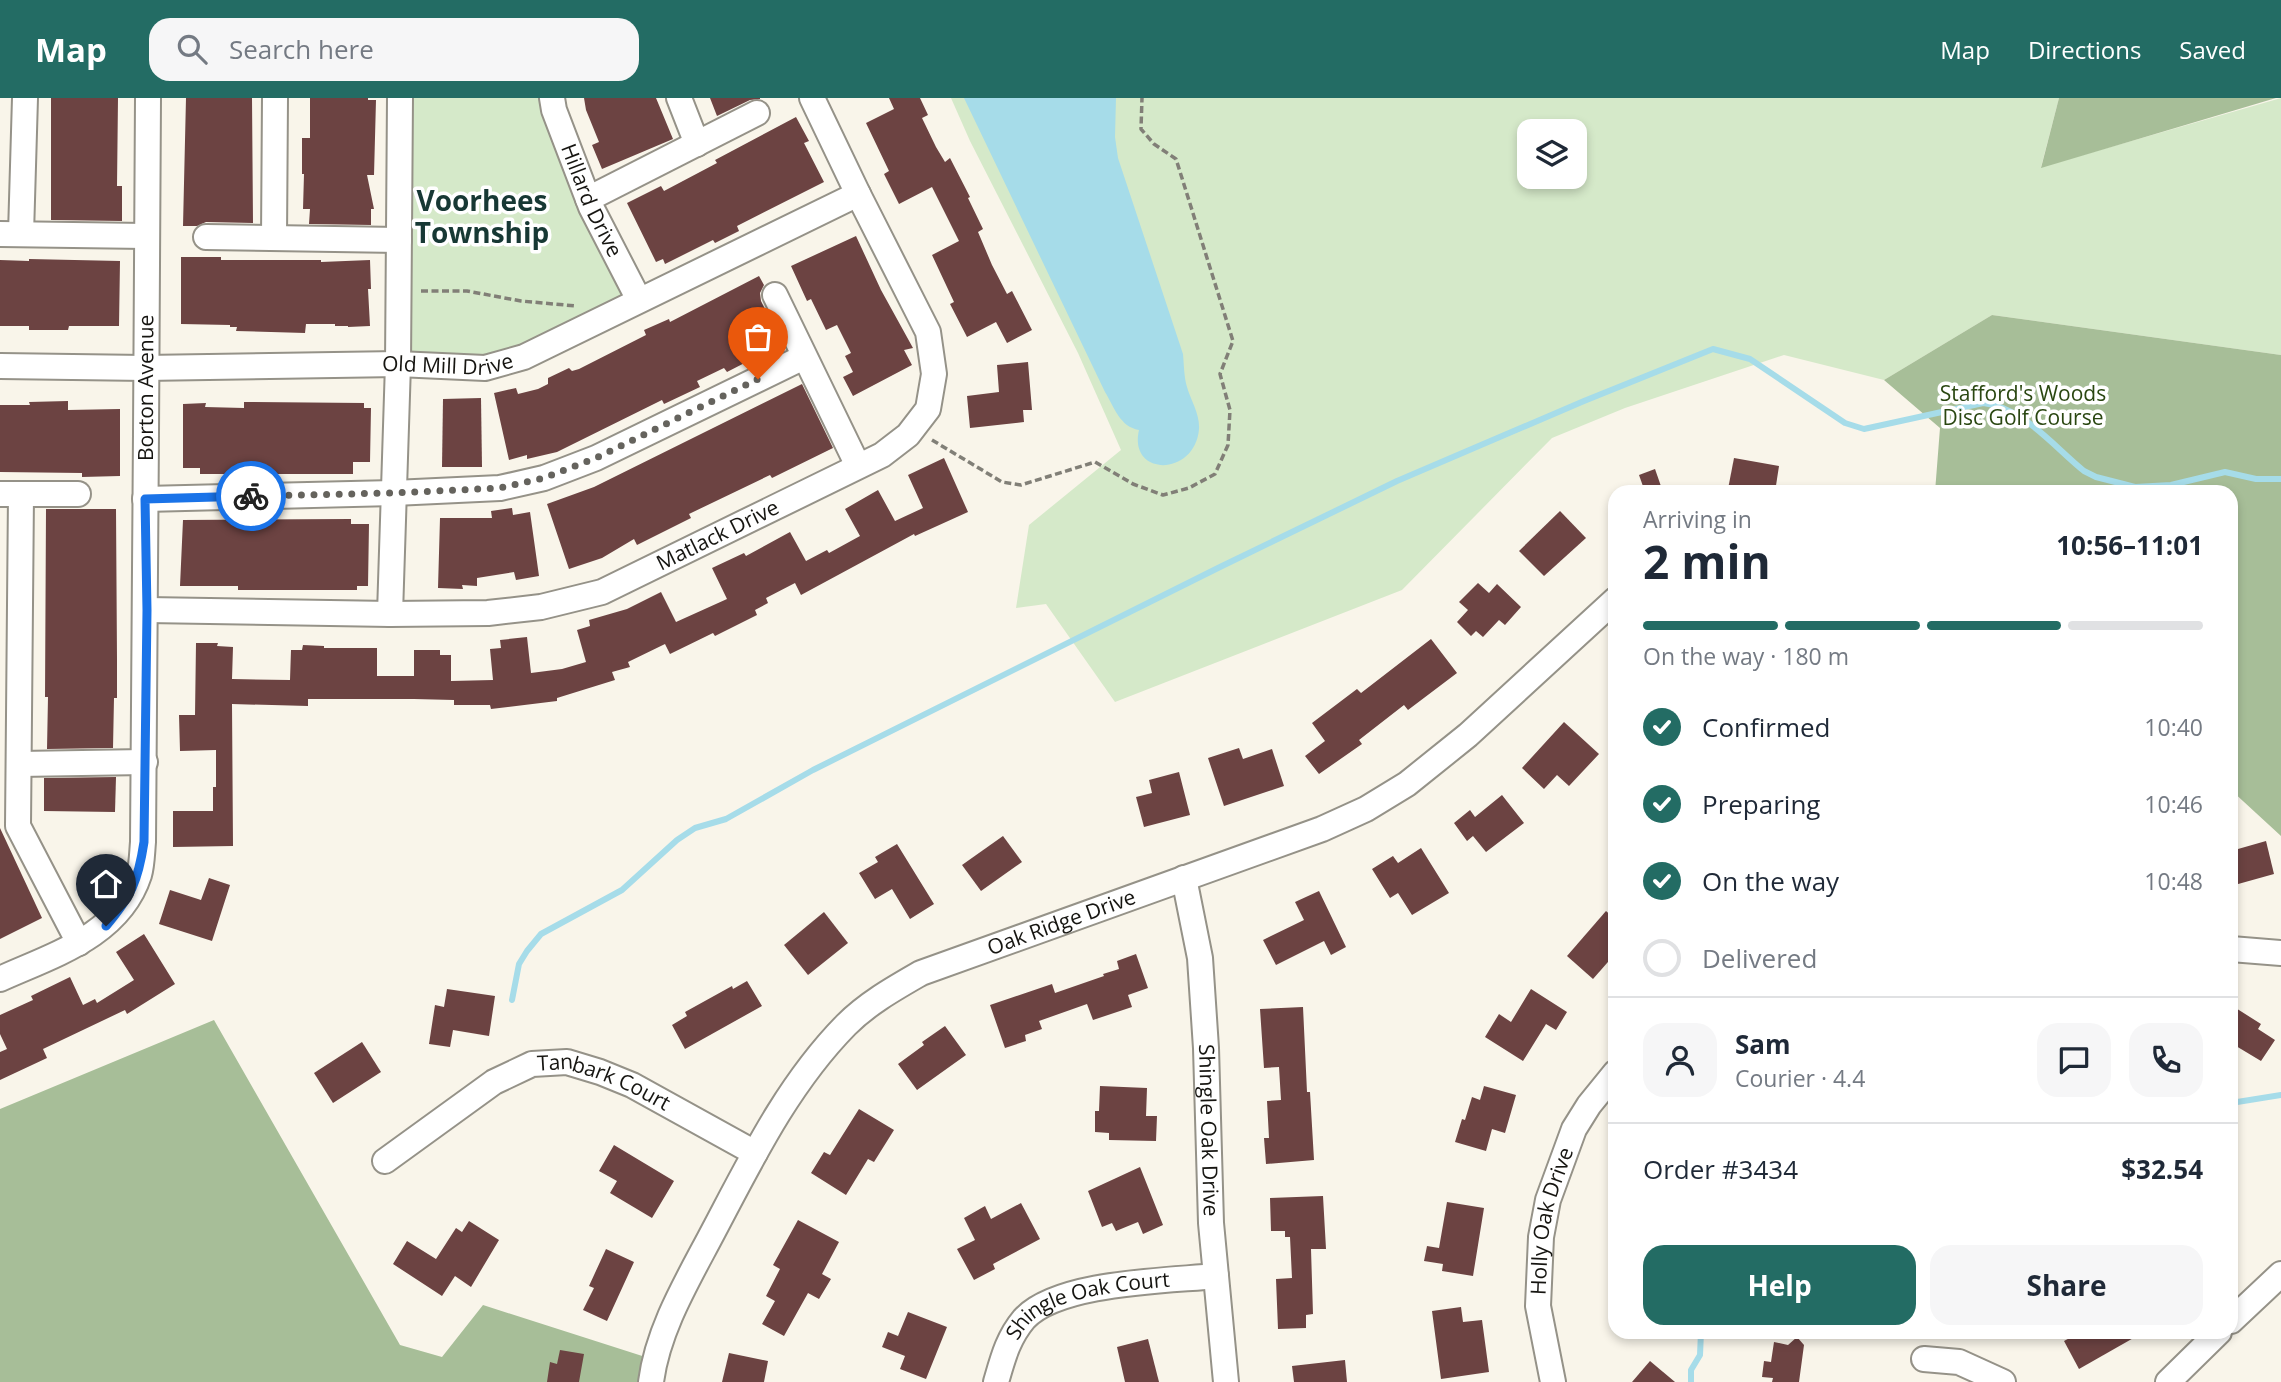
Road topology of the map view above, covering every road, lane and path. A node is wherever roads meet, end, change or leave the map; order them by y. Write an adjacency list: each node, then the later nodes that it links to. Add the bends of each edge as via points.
1 (25, 98): 13 (street)
2 (148, 98): 14 (street, Borton Avenue)
3 (275, 98): 16 (street)
4 (400, 98): 17 (street)
5 (552, 98): 12 (street, Hillard Drive)
6 (679, 98): 10 (street)
7 (812, 98): 11 (street, Matlack Drive)
8 (1142, 98): 26 (path, via 1141,130 1176,159 1233,341 1220,374 1230,410 1228,444 1215,474 1163,495 1095,462 1021,485 1002,482 925,436)
9 (757, 113): 10 (street)
10 (698, 144): 12 (street)
11 (858, 194): 19 (street, Old Mill Drive); 26 (street, Matlack Drive, via 928,331 934,374 928,409)
12 (588, 199): 19 (street, Hillard Drive)
13 (11, 234): 14 (street)
14 (146, 236): 25 (street, Borton Avenue)
15 (206, 237): 16 (street)
16 (274, 238): 17 (street)
17 (399, 240): 23 (street)
18 (775, 295): 22 (street)
19 (639, 300): 23 (street, Old Mill Drive, via 524,357 485,368)
20 (421, 302): 21 (path, via 421,291 467,291)
21 (583, 307)
22 (804, 357): 27 (street); 28 (street, via 596,458 544,478 500,488)
23 (398, 363): 25 (street, Old Mill Drive); 28 (street)
24 (0, 366): 25 (street, Old Mill Drive)
25 (145, 368): 31 (street, Borton Avenue)
26 (908, 435): 27 (street, Matlack Drive)
27 (858, 467): 34 (street, Matlack Drive, via 602,592 541,607 488,613)
28 (394, 493): 31 (street); 34 (street)
29 (11, 494): 30 (street); 36 (street)
30 (78, 494)
31 (145, 499): 33 (street, Borton Avenue)
32 (1608, 606): 37 (street, Oak Ridge Drive, via 1468,735 1406,784 1322,829)
33 (147, 610): 34 (street, Matlack Drive); 35 (street, Borton Avenue)
34 (390, 614)
35 (145, 762): 36 (street); 38 (street, Borton Avenue, via 139,873 126,902 106,926)
36 (19, 764): 38 (street, via 18,826)
37 (1184, 878): 43 (street, Oak Ridge Drive, via 921,973 880,997 848,1023 810,1066); 46 (street, Shingle Oak Drive, via 1200,958)
38 (79, 943): 41 (street, Borton Avenue)
39 (2238, 950): 40 (street)
40 (2281, 953)
41 (0, 979)
42 (1608, 1082): 53 (street, Holly Oak Drive, via 1574,1129 1548,1200 1541,1237 1538,1306)
43 (755, 1153): 44 (street, Tanbark Court, via 632,1085 568,1062 532,1065 494,1082); 50 (street, Oak Ridge Drive, via 681,1293 654,1357)
44 (386, 1161)
45 (2281, 1274): 47 (street)
46 (1216, 1276): 51 (street, Shingle Oak Court, via 1118,1286 1065,1295 1043,1304 1025,1318 1007,1343); 52 (street, Shingle Oak Drive)
47 (2238, 1314)
48 (2213, 1339): 55 (street)
49 (1924, 1359): 54 (street, via 1959,1362)
50 (651, 1382)
51 (996, 1382)
52 (1226, 1382)
53 (1553, 1382)
54 (2003, 1382)
55 (2168, 1382)

